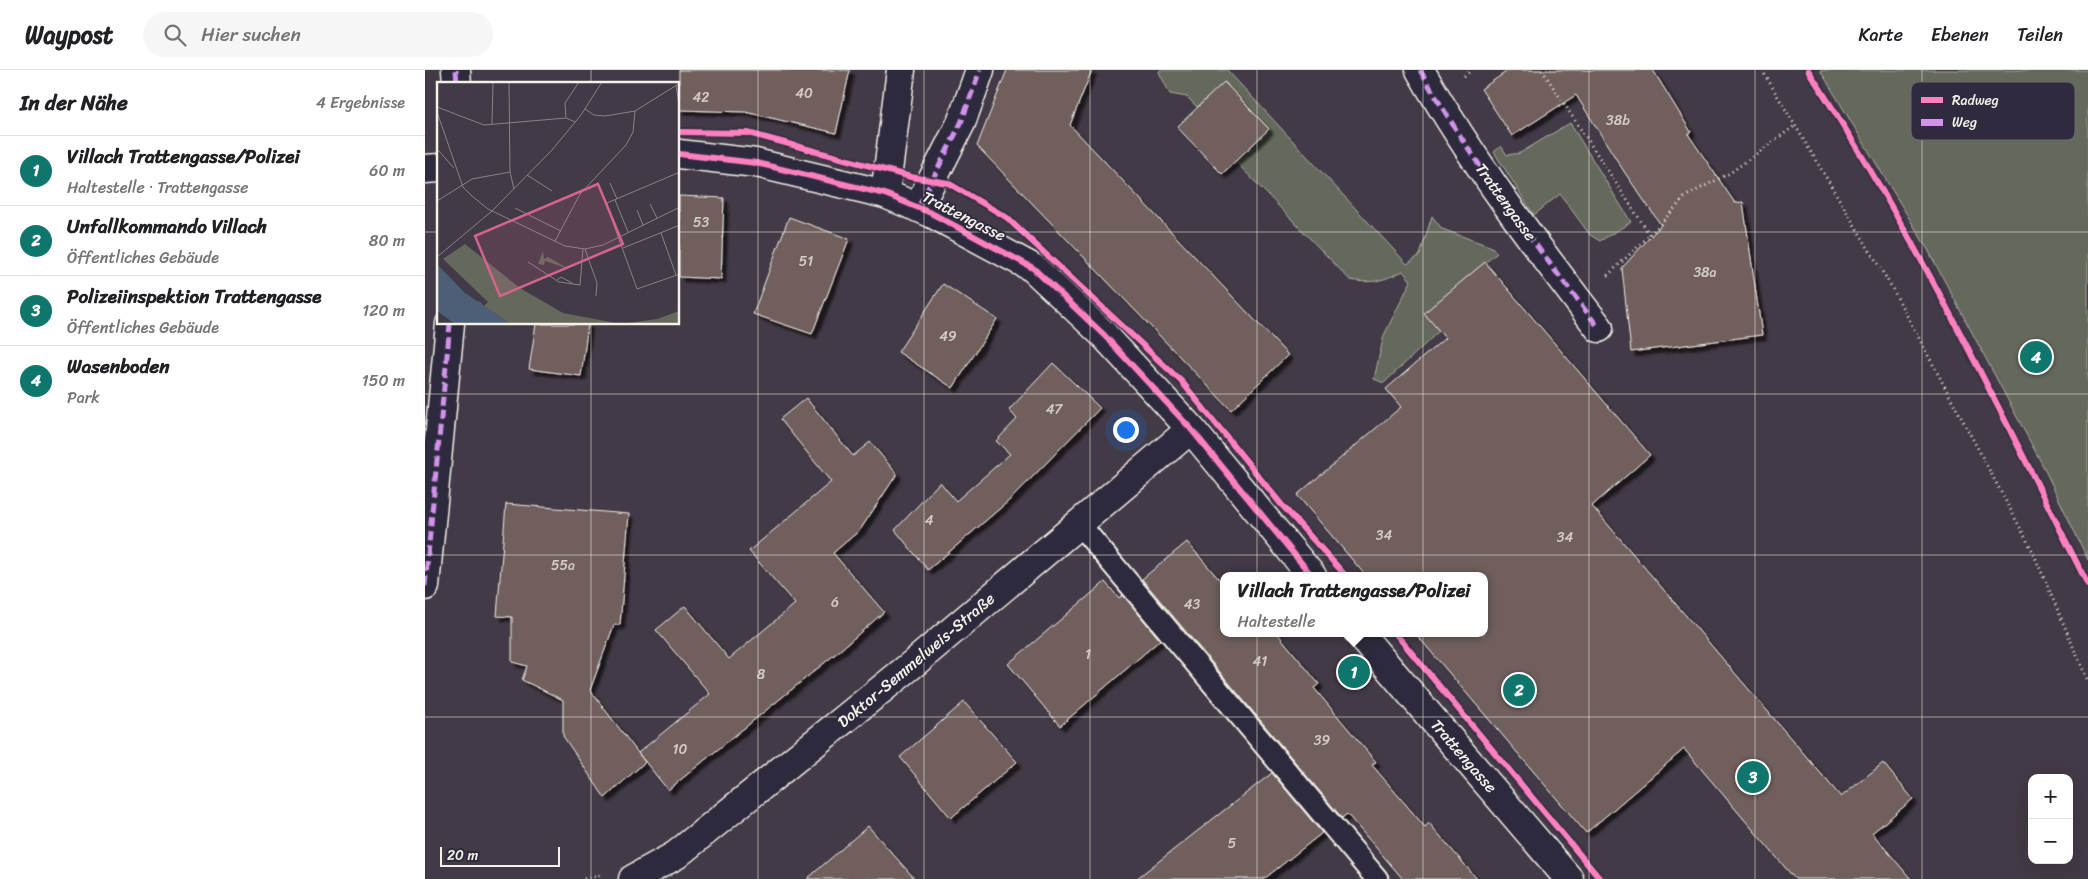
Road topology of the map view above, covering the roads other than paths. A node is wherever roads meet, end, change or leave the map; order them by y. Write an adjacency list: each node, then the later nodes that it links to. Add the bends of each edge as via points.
1 (901, 70): 5 (street)
2 (980, 70): 6 (street, Trattengasse, via 961,123)
3 (1419, 70): 8 (street, Trattengasse, via 1451,125)
4 (680, 154): 5 (street, Trattengasse, via 755,163)
5 (885, 194): 6 (street, Trattengasse)
6 (918, 208): 9 (street, Trattengasse, via 1033,268 1104,335)
7 (450, 325): 12 (street)
8 (1599, 328)
9 (1191, 429): 10 (street, Doktor-Semmelweis-Straße); 11 (street, Trattengasse)
10 (1079, 524): 14 (street, Doktor-Semmelweis-Straße, via 914,663 676,855); 15 (lane)
11 (1309, 572)
12 (425, 586)
13 (1362, 637): 16 (street, Trattengasse)
14 (633, 879)
15 (1377, 879)
16 (1569, 879)

